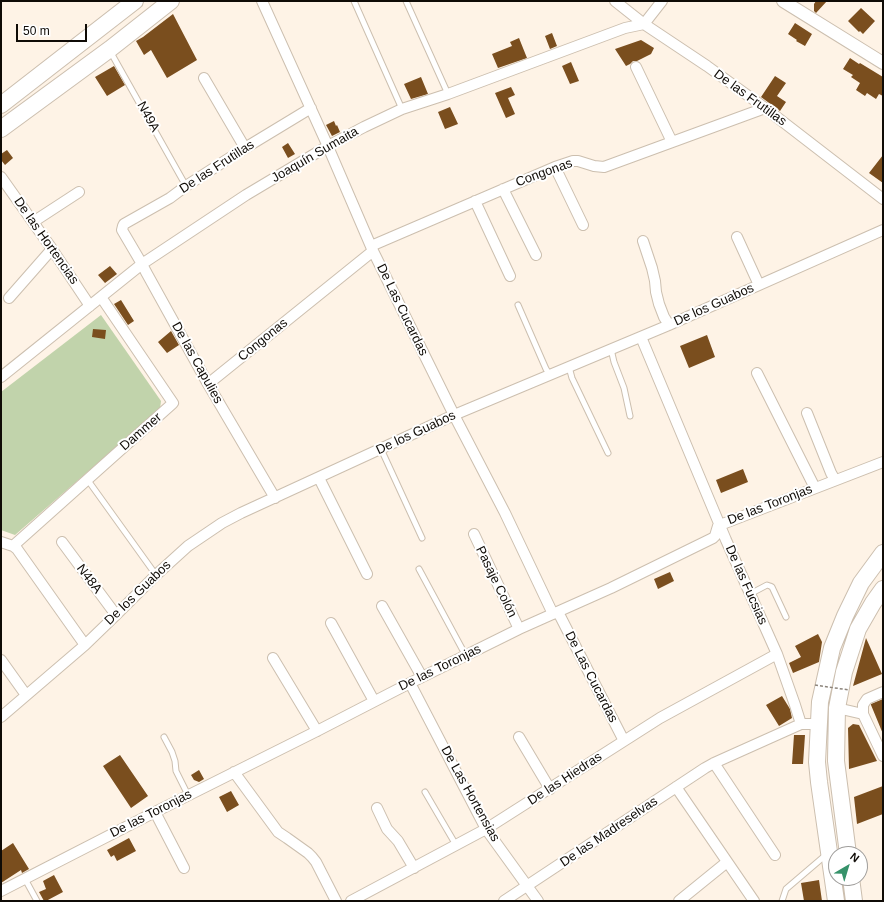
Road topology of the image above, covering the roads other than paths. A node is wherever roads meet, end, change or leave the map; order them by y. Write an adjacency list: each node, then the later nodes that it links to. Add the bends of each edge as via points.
1 (135, 1): 15 (main road)
2 (172, 1): 10 (main road)
3 (262, 1): 16 (street, De Las Cucardas)
4 (354, 1): 18 (lane)
5 (406, 1): 14 (lane)
6 (615, 1): 9 (street, De las Frutillas)
7 (662, 1): 9 (street)
8 (791, 3): 11 (street)
9 (644, 24): 14 (street, Joaquín Sumaita, via 625,28); 17 (street, De las Frutillas)
10 (110, 49): 19 (main road); 25 (lane, N49A)
11 (883, 63)
12 (636, 67): 20 (street)
13 (204, 78): 22 (street)
14 (448, 94): 18 (street, Joaquín Sumaita)
15 (1, 105)
16 (311, 108): 21 (street, De Las Cucardas); 22 (street, De las Frutillas)
17 (766, 108): 20 (street, Congonas); 28 (street, De las Frutillas)
18 (402, 109): 21 (street, Joaquín Sumaita)
19 (1, 129)
20 (672, 142): 23 (street, Congonas, via 604,167 573,161)
21 (328, 146): 36 (street, De Las Cucardas); 39 (street, Joaquín Sumaita, via 246,195)
22 (245, 148): 25 (street, De las Frutillas)
23 (555, 167): 26 (street, Congonas); 31 (street)
24 (1, 177): 30 (street, De las Hortencias)
25 (186, 186): 32 (street, De las Frutillas)
26 (503, 189): 29 (street, Congonas); 38 (street)
27 (79, 192): 30 (street)
28 (883, 199)
29 (475, 201): 36 (street, Congonas); 40 (street)
30 (33, 222): 37 (street, De las Hortencias)
31 (583, 225)
32 (123, 226): 39 (street, De las Capulies, via 122,230)
33 (883, 230): 41 (street, De los Guabos)
34 (737, 237): 41 (street)
35 (643, 241): 46 (street, via 652,268 659,304)
36 (372, 248): 53 (street, Congonas); 55 (street, De Las Cucardas)
37 (52, 249): 43 (street); 45 (street, De las Hortencias)
38 (536, 255)
39 (142, 264): 42 (street, Joaquín Sumaita); 53 (street, De las Capulies)
40 (510, 276)
41 (759, 285): 46 (street, De los Guabos)
42 (102, 297): 45 (street, Joaquín Sumaita); 61 (street, Dammer, via 173,403)
43 (9, 298)
44 (518, 305): 51 (lane)
45 (90, 306): 52 (street, Joaquín Sumaita)
46 (669, 325): 47 (street, De los Guabos)
47 (641, 337): 48 (street, De los Guabos); 65 (street, De las Fucsias)
48 (611, 350): 49 (street, De los Guabos); 56 (lane)
49 (569, 367): 51 (street, De los Guabos); 58 (lane)
50 (757, 373): 63 (street)
51 (550, 375): 55 (street, De los Guabos)
52 (1, 377)
53 (208, 384): 64 (street, De las Capulies)
54 (806, 413): 62 (street)
55 (454, 415): 57 (street, De los Guabos); 78 (street, De Las Cucardas)
56 (630, 416)
57 (380, 449): 60 (street, De los Guabos); 67 (lane)
58 (608, 453)
59 (883, 462): 62 (street, De las Toronjas)
60 (319, 478): 64 (street, De los Guabos); 73 (street)
61 (87, 479): 70 (street, Dammer); 74 (lane)
62 (835, 480): 63 (street, De las Toronjas)
63 (814, 488): 65 (street, De las Toronjas)
64 (275, 498): 74 (street, De los Guabos, via 208,531)
65 (720, 525): 76 (street, De las Fucsias); 78 (street, De las Toronjas, via 713,538)
66 (474, 534): 82 (street, Pasaje Colón)
67 (422, 538)
68 (1, 542): 70 (street)
69 (62, 542): 79 (street, N48A)
70 (13, 546): 83 (street)
71 (883, 552): 97 (main road, via 861,583 832,648 820,702)
72 (419, 568): 85 (lane)
73 (367, 574)
74 (156, 575): 79 (street, De los Guabos)
75 (883, 589): 93 (main road, via 858,629 844,672)
76 (750, 594): 80 (lane, via 767,585 772,587); 84 (street, De las Fucsias)
77 (382, 606): 88 (street)
78 (555, 613): 82 (street, De las Toronjas); 101 (street, De Las Cucardas)
79 (116, 615): 83 (street, De los Guabos)
80 (786, 617)
81 (331, 623): 92 (street)
82 (519, 629): 85 (street, De las Toronjas)
83 (85, 645): 91 (street, De los Guabos)
84 (777, 654): 96 (street, De las Fucsias); 101 (street, De las Hiedras, via 660,718)
85 (466, 656): 88 (street, De las Toronjas)
86 (273, 658): 98 (street)
87 (1, 660): 91 (street)
88 (422, 677): 89 (street, De las Toronjas)
89 (410, 683): 92 (street, De las Toronjas); 111 (street, De Las Hortensias)
90 (883, 692): 94 (street, via 867,699 863,705)
91 (26, 695): 95 (street, De los Guabos)
92 (374, 701): 98 (street, De las Toronjas)
93 (837, 708): 94 (street); 114 (main road, via 836,761)
94 (863, 714): 102 (street)
95 (1, 717)
96 (801, 724): 97 (street); 103 (street, De las Madreselvas)
97 (819, 724): 113 (main road, via 817,762)
98 (317, 731): 104 (street, De las Toronjas)
99 (164, 737): 108 (lane)
100 (519, 737): 106 (street)
101 (624, 741): 106 (street, De las Hiedras)
102 (883, 756)
103 (714, 763): 105 (street, De las Madreselvas); 116 (street)
104 (234, 772): 108 (street, De las Toronjas); 126 (street, via 278,832 308,852 316,862)
105 (676, 787): 117 (street); 121 (street, De las Madreselvas)
106 (550, 789): 111 (street, De las Hiedras)
107 (425, 792): 112 (lane)
108 (188, 795): 110 (street, De las Toronjas)
109 (377, 808): 119 (street, via 387,829 398,841)
110 (155, 812): 118 (street); 120 (street, De las Toronjas)
111 (486, 829): 112 (street, De las Hiedras); 121 (street, De Las Hortensias)
112 (456, 845): 119 (street, De las Hiedras)
113 (828, 846)
114 (847, 846)
115 (828, 853): 132 (lane, via 786,889)
116 (775, 855)
117 (727, 862): 130 (street); 131 (street)
118 (184, 868)
119 (414, 868): 127 (street, De las Hiedras)
120 (24, 879): 124 (street, De las Toronjas); 125 (lane)
121 (527, 886): 128 (street, De las Madreselvas); 129 (street, De Las Hortensias)
122 (834, 886): 133 (main road)
123 (852, 886): 134 (main road)
124 (1, 891)
125 (37, 901)
126 (336, 901)
127 (351, 901)
128 (504, 901)
129 (538, 901)
130 (679, 901)
131 (754, 901)
132 (782, 901)
133 (836, 901)
134 (854, 901)

